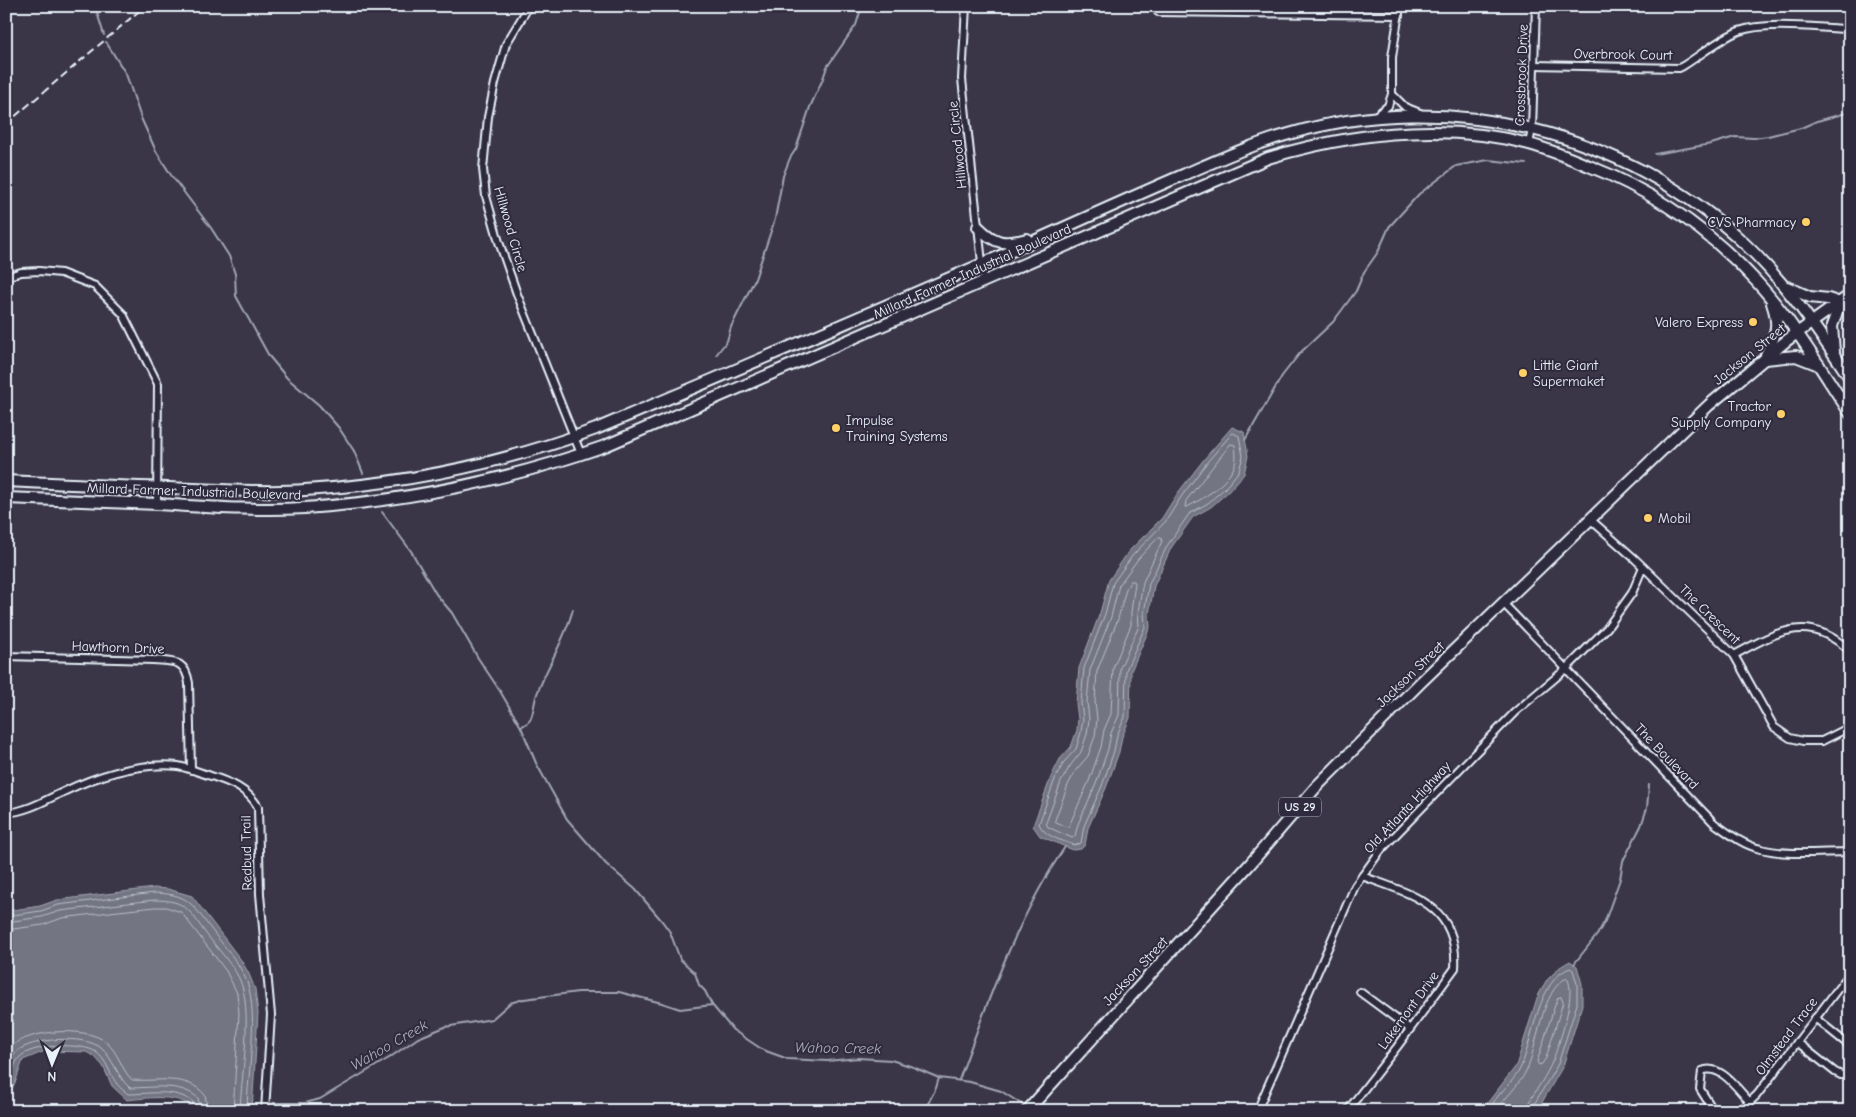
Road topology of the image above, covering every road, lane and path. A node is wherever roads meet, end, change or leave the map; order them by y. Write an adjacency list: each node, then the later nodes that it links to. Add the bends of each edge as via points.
1 (528, 6): 32 (street, Hillwood Circle, via 506,44 495,83 488,117 485,187 517,294)
2 (966, 6): 16 (street, Hillwood Circle, via 962,79)
3 (1400, 6): 8 (street)
4 (1536, 6): 10 (street, Crossbrook Drive)
5 (1219, 10): 6 (street); 7 (street)
6 (1301, 10): 8 (street)
7 (1158, 12)
8 (1398, 15): 11 (street, via 1392,57)
9 (1850, 29): 10 (street, Overbrook Court, via 1752,27 1731,35 1679,68)
10 (1534, 65): 14 (street, Crossbrook Drive)
11 (1392, 94): 12 (street, via 1406,107); 13 (street, via 1388,106)
12 (1426, 116): 13 (main road, Millard Farmer Industrial Boulevard); 14 (main road, Millard Farmer Industrial Boulevard, via 1469,118)
13 (1374, 117): 17 (main road, Millard Farmer Industrial Boulevard, via 1325,125 1270,140)
14 (1532, 128): 15 (street, Crossbrook Drive); 21 (main road, Millard Farmer Industrial Boulevard, via 1602,151 1662,181 1729,230)
15 (1529, 144): 20 (main road, Millard Farmer Industrial Boulevard, via 1468,134 1427,132 1318,144 1268,158); 23 (main road, Millard Farmer Industrial Boulevard, via 1597,169 1666,204 1728,252)
16 (978, 227): 17 (main road, via 986,235 1004,243); 18 (street, Hillwood Circle)
17 (1050, 234): 18 (main road, Millard Farmer Industrial Boulevard)
18 (982, 264): 20 (street, Hillwood Circle); 32 (main road, Millard Farmer Industrial Boulevard)
19 (6, 277): 35 (street, via 21,272 61,273 95,286 123,314 158,384)
20 (984, 281): 33 (main road, Millard Farmer Industrial Boulevard)
21 (1784, 286): 24 (main road, via 1810,297); 25 (main road, Millard Farmer Industrial Boulevard)
22 (1850, 295): 24 (main road, Jackson Street / US 29)
23 (1770, 297): 26 (main road, Millard Farmer Industrial Boulevard); 28 (main road, via 1777,324)
24 (1840, 303): 25 (main road, Jackson Street / US 29); 27 (main road, via 1832,326)
25 (1812, 321): 26 (main road, Jackson Street / US 29); 27 (main road, Millard Farmer Industrial Boulevard)
26 (1797, 332): 28 (main road, Jackson Street / US 29); 29 (main road, Millard Farmer Industrial Boulevard)
27 (1835, 356): 30 (main road, Millard Farmer Industrial Boulevard)
28 (1764, 359): 29 (main road, via 1796,356); 38 (main road, Jackson Street / US 29, via 1709,405)
29 (1819, 365): 31 (main road, Millard Farmer Industrial Boulevard)
30 (1850, 378)
31 (1850, 413)
32 (574, 437): 33 (street, Hillwood Circle); 35 (main road, Millard Farmer Industrial Boulevard, via 488,463 380,483 303,490)
33 (580, 454): 37 (main road, Millard Farmer Industrial Boulevard, via 470,485 364,503 240,509)
34 (6, 481): 35 (main road, Millard Farmer Industrial Boulevard)
35 (157, 488): 37 (street)
36 (6, 498): 37 (main road, Millard Farmer Industrial Boulevard)
37 (157, 504)
38 (1591, 520): 39 (street, The Crescent); 40 (main road, Jackson Street / US 29)
39 (1643, 567): 42 (street, The Crescent); 44 (street, Old Atlanta Highway, via 1632,593 1607,628)
40 (1503, 603): 44 (street, The Boulevard); 59 (main road, Jackson Street / US 29, via 1317,786)
41 (1850, 651): 42 (street, via 1829,636 1796,628 1769,636)
42 (1734, 655): 45 (street, The Crescent, via 1774,726 1790,738 1822,741)
43 (6, 656): 46 (street, Hawthorn Drive, via 153,660 183,665 190,683)
44 (1566, 669): 48 (street, The Boulevard, via 1714,823 1739,840 1760,849 1782,852); 49 (street, Old Atlanta Highway, via 1515,712 1380,850)
45 (1849, 728)
46 (191, 770): 47 (street, Redbud Trail, via 161,765 130,768 94,778 21,812); 58 (street, Redbud Trail, via 232,783 258,807 260,894 271,1015)
47 (6, 813)
48 (1850, 852)
49 (1362, 876): 53 (street, Lakemont Drive, via 1418,898 1436,909 1454,939 1455,968); 60 (street, Old Atlanta Highway)
50 (1850, 973): 52 (street, Olmstead Trace)
51 (1360, 992): 53 (street)
52 (1815, 1018): 54 (street, Olmstead Trace); 55 (street)
53 (1410, 1028): 61 (street, Lakemont Drive)
54 (1797, 1042): 56 (street, via 1835,1072); 57 (street, Olmstead Trace)
55 (1850, 1046)
56 (1850, 1074)
57 (1750, 1102): 62 (street, via 1723,1075 1711,1069 1702,1071 1700,1089); 63 (street, Olmstead Trace)
58 (264, 1111)
59 (1027, 1111)
60 (1257, 1111)
61 (1347, 1111)
62 (1714, 1111)
63 (1740, 1111)

